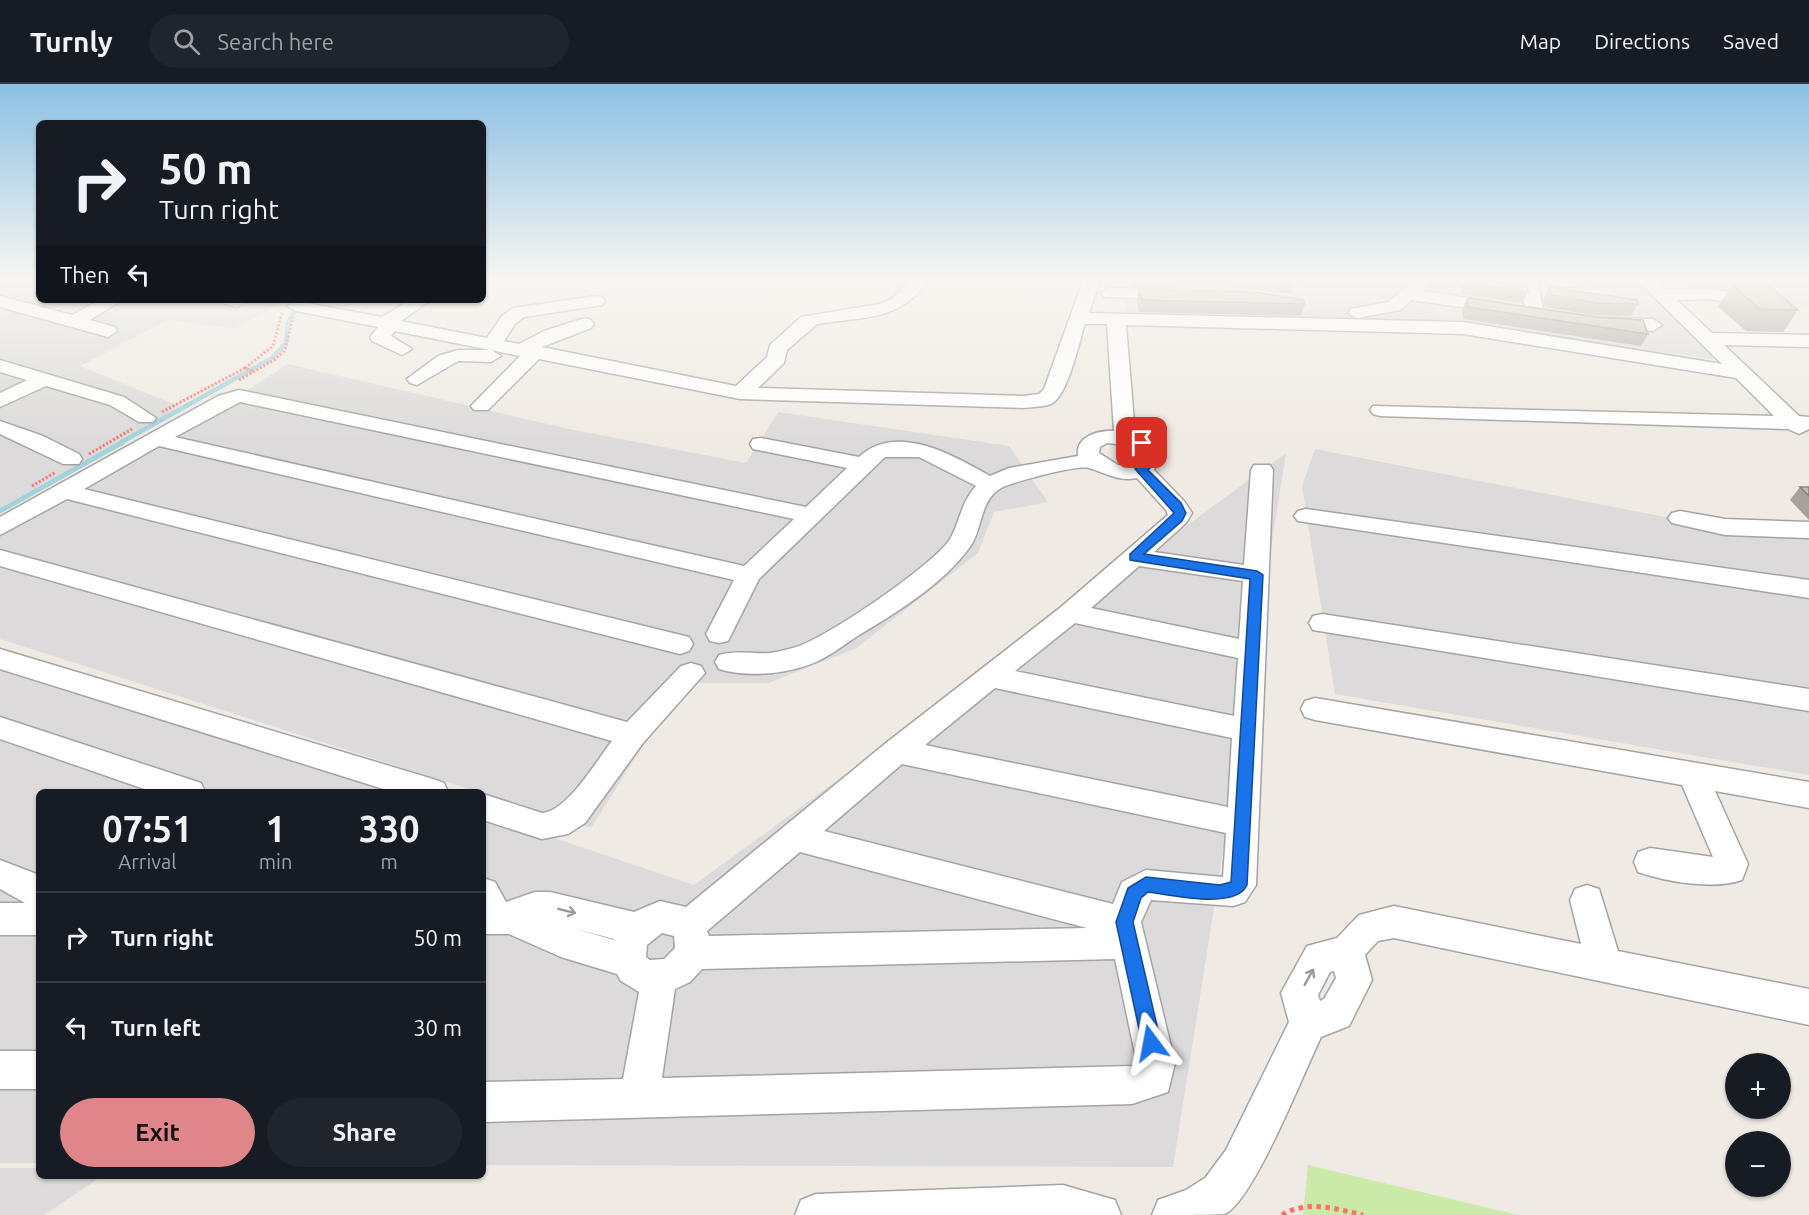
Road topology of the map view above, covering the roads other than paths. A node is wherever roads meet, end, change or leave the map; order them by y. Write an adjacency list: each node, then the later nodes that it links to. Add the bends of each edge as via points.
1 (382, 334): 13 (street, via 379,337)
2 (453, 334): 12 (street)
3 (499, 334): 12 (street)
4 (555, 334): 14 (street)
5 (793, 334): 19 (street, via 777,349 777,359)
6 (1073, 334): 19 (street, via 1053,392 1045,399 1023,402)
7 (1117, 334): 26 (street)
8 (1499, 334): 16 (street)
9 (1701, 334): 10 (street)
10 (1706, 339): 11 (street); 16 (street)
11 (1809, 341)
12 (493, 343): 14 (street)
13 (402, 349)
14 (525, 349): 17 (street, via 496,356 452,356); 19 (street); 21 (street)
15 (0, 366): 18 (street)
16 (1740, 373): 25 (street)
17 (417, 379)
18 (43, 380): 20 (street); 24 (street, via 117,401)
19 (740, 393)
20 (0, 401)
21 (482, 406)
22 (1380, 410): 25 (street)
23 (0, 427): 28 (street)
24 (150, 428): 34 (street); 35 (street, via 245,396); 42 (street)
25 (1804, 428)
26 (1125, 437): 29 (street, via 1105,437 1091,443); 31 (street, via 1142,443 1151,454)
27 (761, 444): 30 (street)
28 (71, 459)
29 (1091, 460): 31 (street, via 1114,471); 33 (street, via 1009,475)
30 (863, 465): 33 (street, via 878,451 921,450); 35 (street)
31 (1141, 469): 40 (street, via 1180,513)
32 (1262, 470): 43 (street)
33 (990, 485): 51 (street, via 975,502 961,542 940,566 891,604 808,654 771,663)
34 (61, 490): 38 (street); 48 (street)
35 (811, 515): 42 (street)
36 (1306, 516): 44 (street)
37 (1680, 518): 39 (street, via 1725,527)
38 (0, 527)
39 (1809, 530)
40 (1134, 557): 43 (street); 45 (street)
41 (0, 558): 58 (street)
42 (749, 575): 47 (street)
43 (1257, 575): 49 (street)
44 (1809, 589)
45 (1070, 614): 49 (street); 53 (street)
46 (1322, 623): 54 (street)
47 (719, 634): 48 (street, via 698,634); 51 (street, via 733,646)
48 (680, 644): 52 (street, via 675,652 676,661)
49 (1252, 651): 57 (street)
50 (0, 659): 62 (street)
51 (729, 662): 52 (street, via 712,672)
52 (691, 673): 58 (street)
53 (992, 677): 57 (street); 59 (street)
54 (1809, 700)
55 (1315, 709): 60 (street)
56 (0, 728): 61 (street)
57 (1247, 730): 65 (street)
58 (633, 735): 64 (street, via 574,813 557,825 542,826)
59 (897, 751): 65 (street); 66 (street)
60 (1693, 775): 63 (street); 67 (street, via 1732,864 1730,870 1718,872)
61 (181, 789)
62 (423, 789)
63 (1809, 795)
64 (486, 808)
65 (1241, 823): 74 (street, via 1239,885 1233,891 1146,885 1134,893)
66 (795, 837): 74 (street); 75 (street)
67 (1650, 862)
68 (0, 874): 69 (street)
69 (36, 893)
70 (1587, 900): 77 (street)
71 (492, 912): 76 (street, via 561,941)
72 (0, 919): 73 (street)
73 (36, 920)
74 (1126, 933): 75 (street); 82 (street, via 1156,1063 1154,1077 1132,1085)
75 (690, 940): 76 (street, via 676,918 660,917); 78 (street, via 679,969)
76 (632, 944): 78 (street, via 639,974)
77 (1604, 965): 79 (street); 86 (street, via 1394,922 1372,924 1347,952 1354,980 1346,996 1336,1014 1308,1023 1240,1164 1220,1193 1195,1209)
78 (659, 978): 82 (street)
79 (1809, 1007)
80 (0, 1070): 81 (street)
81 (36, 1070)
82 (639, 1098): 83 (street)
83 (486, 1102)
84 (816, 1215): 85 (street, via 1063,1206)
85 (1100, 1215)
86 (1173, 1215)

